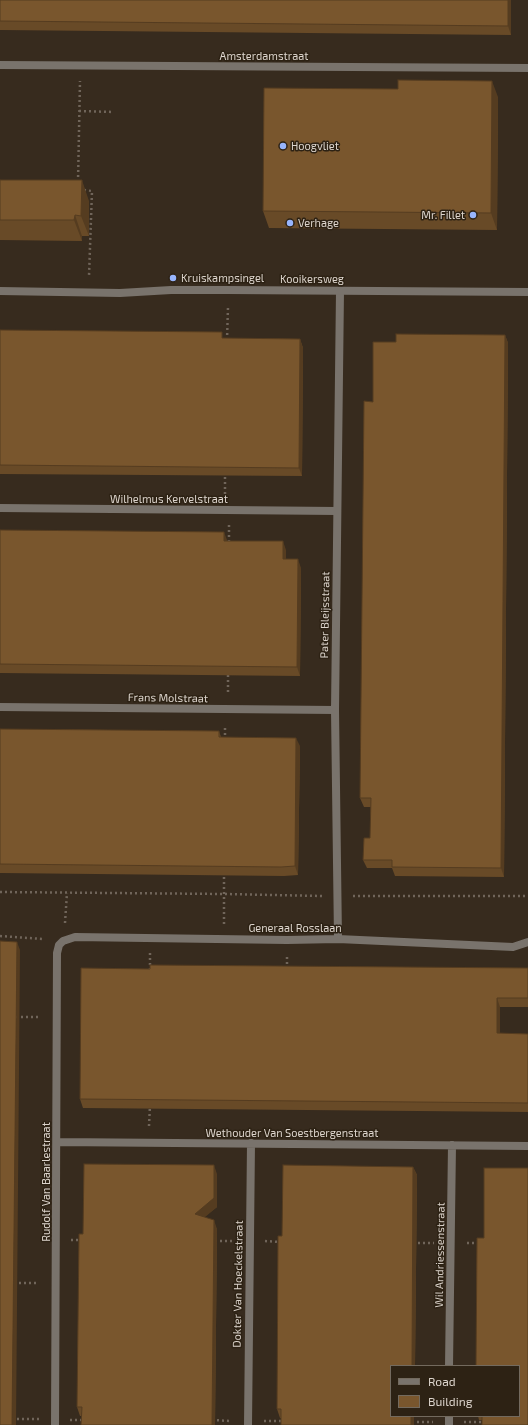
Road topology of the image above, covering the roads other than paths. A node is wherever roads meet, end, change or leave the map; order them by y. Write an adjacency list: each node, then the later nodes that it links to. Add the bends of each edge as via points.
1 (0, 65): 2 (street, Amsterdamstraat)
2 (528, 68)
3 (340, 290): 4 (street, Kooikersweg, via 171,290 120,294); 5 (street, Kooikersweg); 7 (street, Pater Bleijsstraat)
4 (0, 291)
5 (528, 292)
6 (0, 508): 7 (street, Wilhelmus Kervelstraat)
7 (337, 511): 9 (street, Pater Bleijsstraat)
8 (0, 707): 9 (street, Frans Molstraat)
9 (335, 710): 10 (street, Pater Bleijsstraat)
10 (338, 939): 11 (street, Generaal Rosslaan, via 75,937); 12 (street, Generaal Rosslaan, via 513,947)
11 (58, 942): 13 (street, Rudolf Van Baarlestraat)
12 (528, 942)
13 (57, 1142): 14 (street, Wethouder Van Soestbergenstraat); 18 (street, Rudolf Van Baarlestraat)
14 (251, 1143): 15 (street, Wethouder Van Soestbergenstraat); 19 (street, Dokter Van Hoeckelstraat)
15 (452, 1145): 16 (street, Wethouder Van Soestbergenstraat); 17 (street, Wil Andriessenstraat)
16 (528, 1146)
17 (449, 1365)
18 (55, 1425)
19 (248, 1425)

